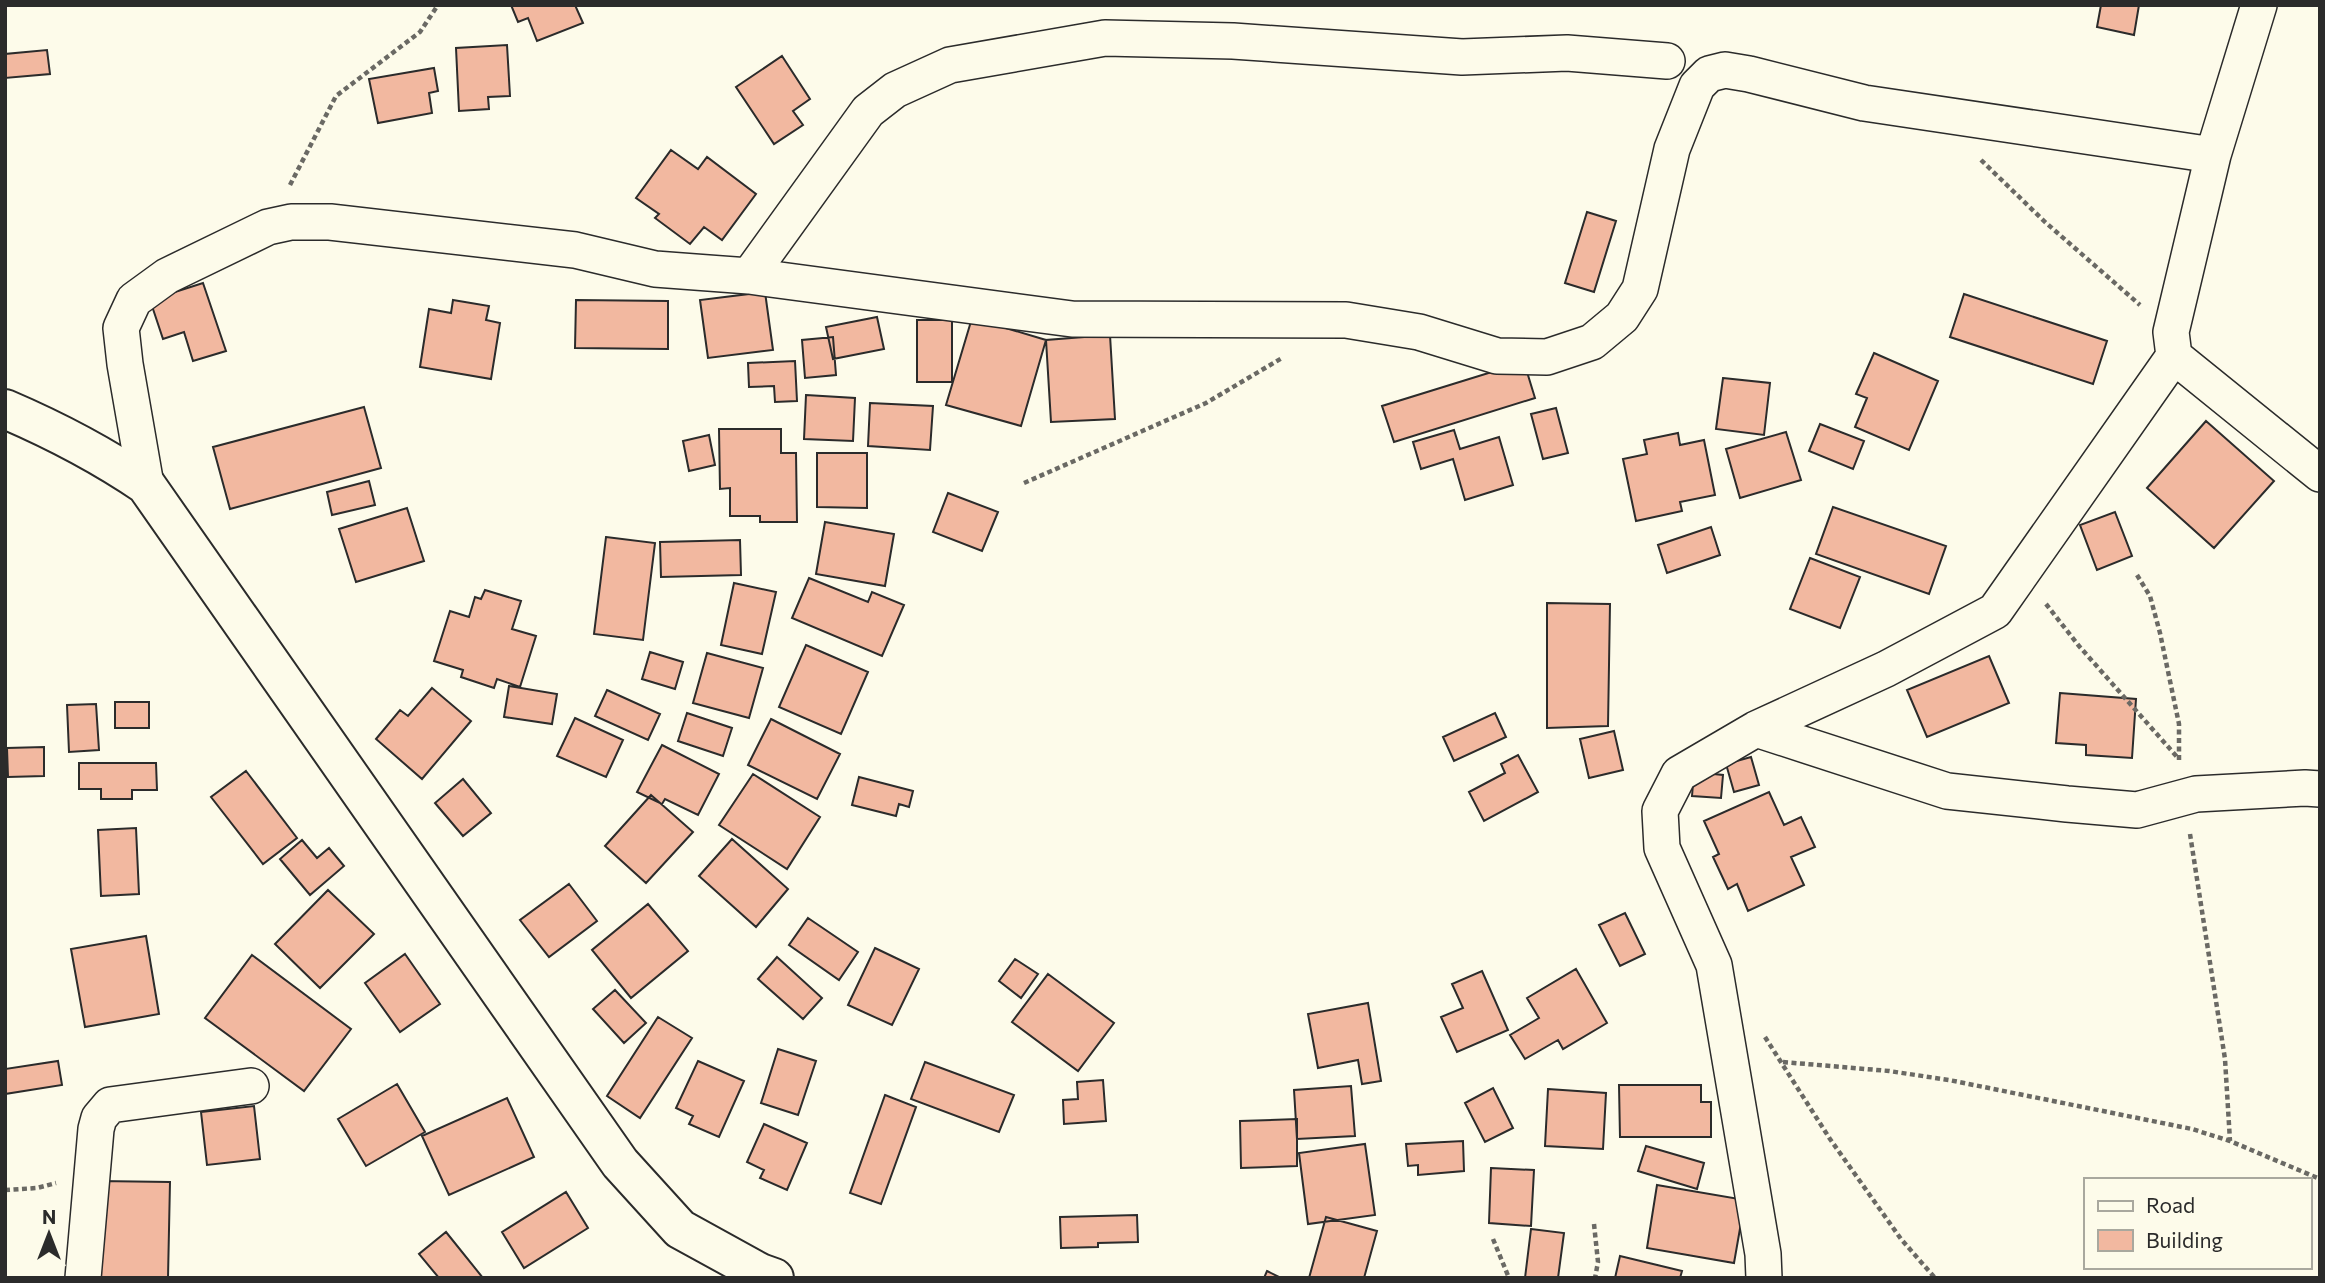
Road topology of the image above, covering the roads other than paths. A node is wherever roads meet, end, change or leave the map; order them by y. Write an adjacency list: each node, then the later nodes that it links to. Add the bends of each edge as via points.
1 (2259, 5): 3 (street)
2 (1667, 61): 4 (street, via 1567,53 1462,57 1233,41 1105,38 950,65 895,90 868,111)
3 (2213, 155): 4 (street, via 1864,103 1725,70 1709,74 1697,86 1672,149 1640,289 1622,317 1592,342 1547,357 1497,356 1419,332 1346,320 1072,319); 5 (street)
4 (750, 276): 8 (street, via 655,269 575,250 330,222 268,226 167,276 134,300 121,328)
5 (2172, 344): 7 (street); 9 (street, via 1995,611 1886,669)
6 (5, 409): 8 (street)
7 (2320, 474)
8 (146, 485): 13 (street, via 620,1163 680,1229)
9 (1756, 729): 10 (street, via 1947,790 2137,810 2196,794); 14 (street, via 1679,774 1660,811 1662,848 1714,965)
10 (2320, 789)
11 (251, 1086): 12 (street, via 110,1105 99,1118)
12 (83, 1278)
13 (774, 1278)
14 (1764, 1278)

